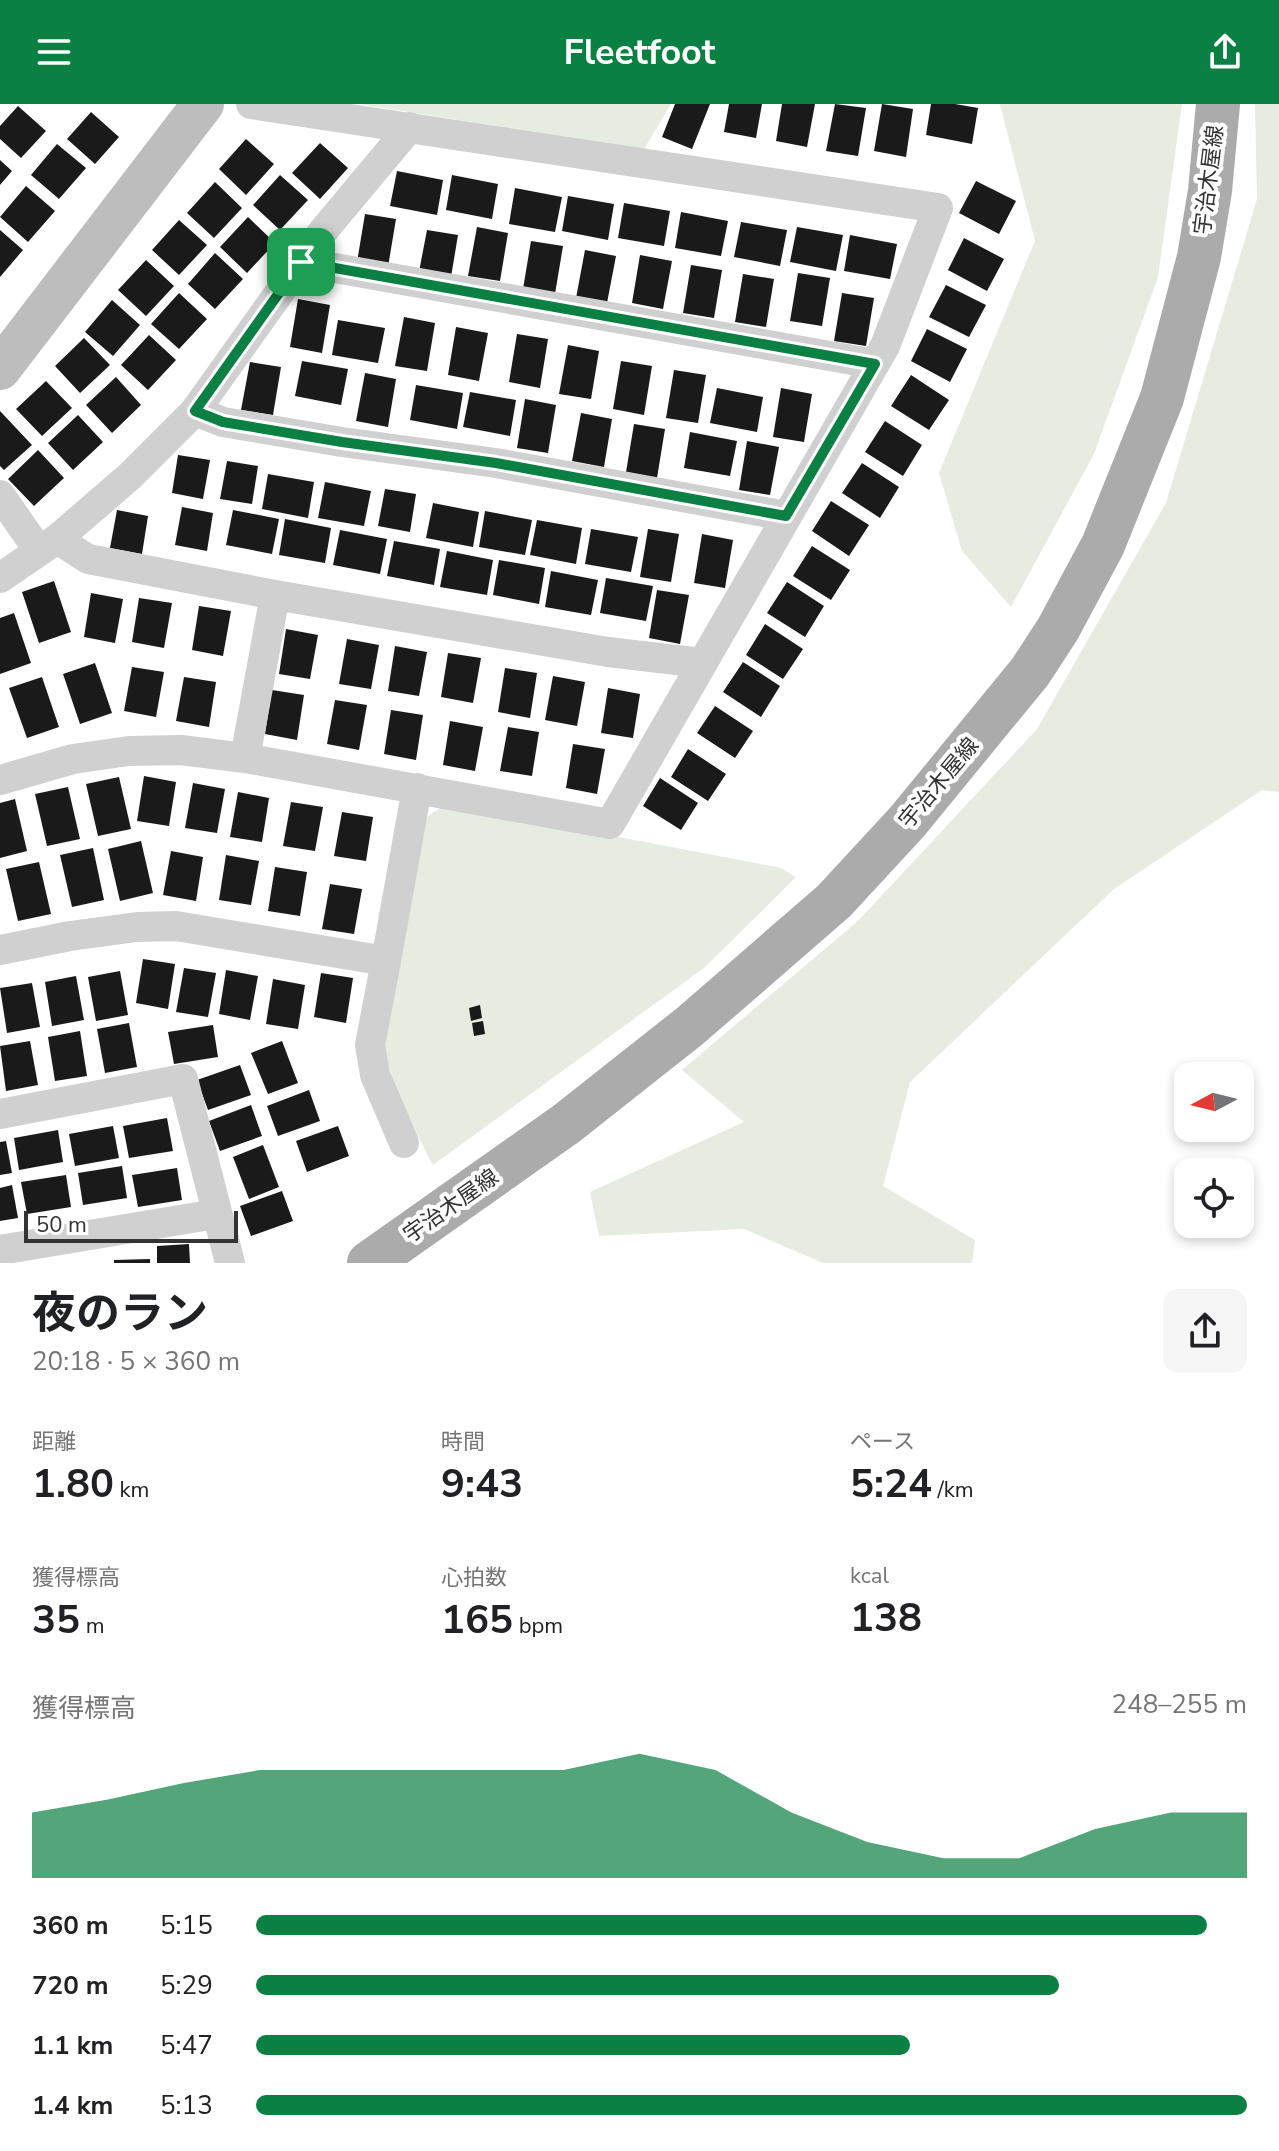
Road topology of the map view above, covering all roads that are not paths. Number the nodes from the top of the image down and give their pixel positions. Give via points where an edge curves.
1 (203, 104) edge
2 (251, 104) edge
3 (1218, 104) edge
4 (410, 127) junction
5 (301, 262) junction
6 (875, 364) junction
7 (0, 369) edge
8 (195, 411) junction
9 (0, 495) edge
10 (786, 516) junction
11 (48, 545) junction
12 (0, 578) edge
13 (275, 595) junction
14 (702, 663) junction
15 (245, 758) junction
16 (0, 780) edge
17 (417, 788) junction
18 (0, 950) edge
19 (386, 961) junction
20 (0, 1114) edge
21 (404, 1143) dead end
22 (216, 1214) junction
23 (0, 1250) edge
24 (230, 1263) edge
25 (369, 1263) edge

1 - 7 street
2 - 4 street
3 - 25 main road, 宇治木屋線 via 1199,257 1162,398 1103,545 1030,672 907,822 834,901 566,1124
4 - 5 street
4 - 6 street via 938,208
5 - 6 street
5 - 8 street
6 - 10 street
8 - 10 street via 223,422 496,463
8 - 11 street via 130,476
9 - 11 street
10 - 14 street
11 - 12 street
11 - 13 street via 88,559
13 - 14 street
13 - 15 street
14 - 17 street via 610,824
15 - 16 street via 181,750 129,751 73,759
15 - 17 street
17 - 19 street
18 - 19 street via 70,936 176,926
19 - 21 street via 370,1045 375,1075
20 - 22 street via 183,1079
22 - 23 street
22 - 24 street

